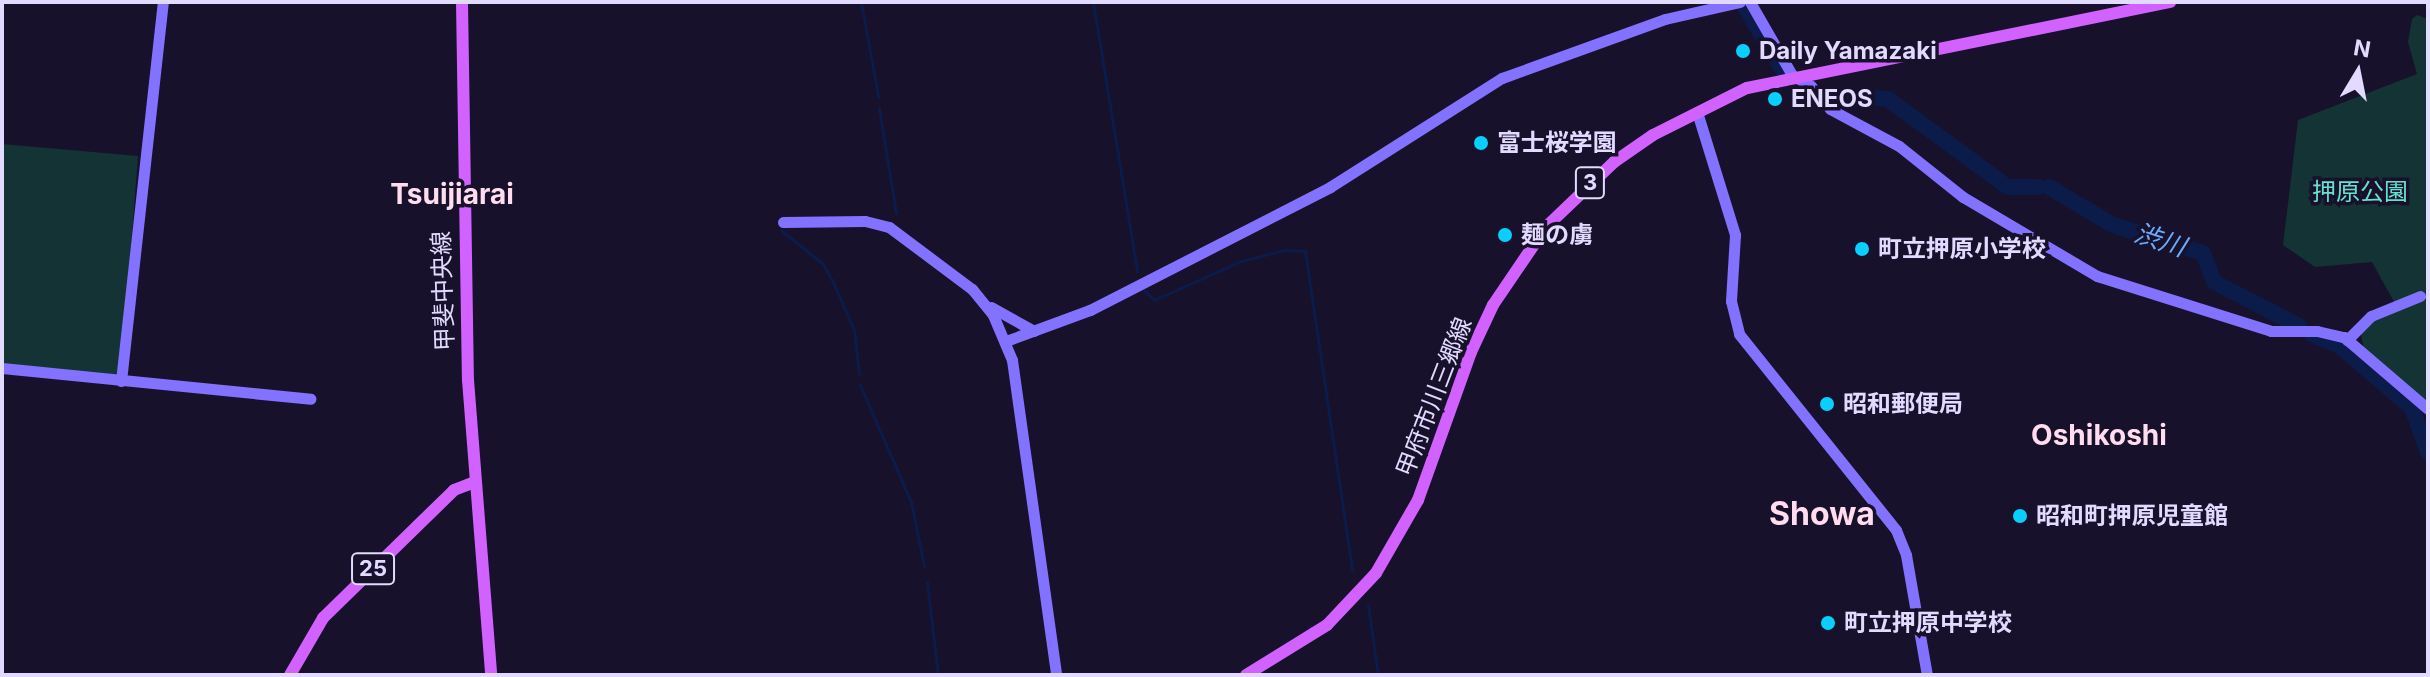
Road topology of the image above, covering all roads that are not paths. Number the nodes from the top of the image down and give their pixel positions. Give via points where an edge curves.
1 (163, 2) edge
2 (462, 2) edge
3 (1740, 2) edge
4 (1750, 2) edge
5 (2170, 2) edge
6 (2116, 5) edge
7 (1792, 75) junction
8 (1697, 112) junction
9 (783, 222) dead end
10 (2420, 296) dead end
11 (984, 302) junction
12 (1034, 331) junction
13 (2347, 340) junction
14 (1006, 341) junction
15 (2, 368) edge
16 (121, 381) junction
17 (310, 399) dead end
18 (2428, 409) edge
19 (475, 482) junction
20 (290, 675) edge
21 (491, 675) edge
22 (1056, 675) edge
23 (1246, 675) edge
24 (1927, 675) edge

1 - 16 street
2 - 19 main road, 甲斐中央線 via 463,240
3 - 12 street via 1665,19 1502,78 1330,187 1090,310
4 - 7 street
5 - 6 main road, 甲府市川三郷線 / 3
6 - 7 main road, 甲府市川三郷線 / 3
7 - 8 main road, 甲府市川三郷線 / 3 via 1747,88
7 - 13 street via 1811,86 1830,109 1899,146 1963,197 2097,276 2252,326 2333,333
8 - 23 main road, 甲府市川三郷線 / 3 via 1614,162 1546,227 1493,305 1420,497 1389,554 1327,625
8 - 24 street via 1735,235 1731,301 1739,334 1896,530 1906,555
9 - 11 street via 865,221 889,227
10 - 13 street via 2371,316
11 - 12 street
11 - 14 street
12 - 14 street
13 - 18 street
14 - 22 street
15 - 16 street
16 - 17 street
19 - 20 main road, 25 via 454,490 323,618
19 - 21 main road, 甲斐中央線

